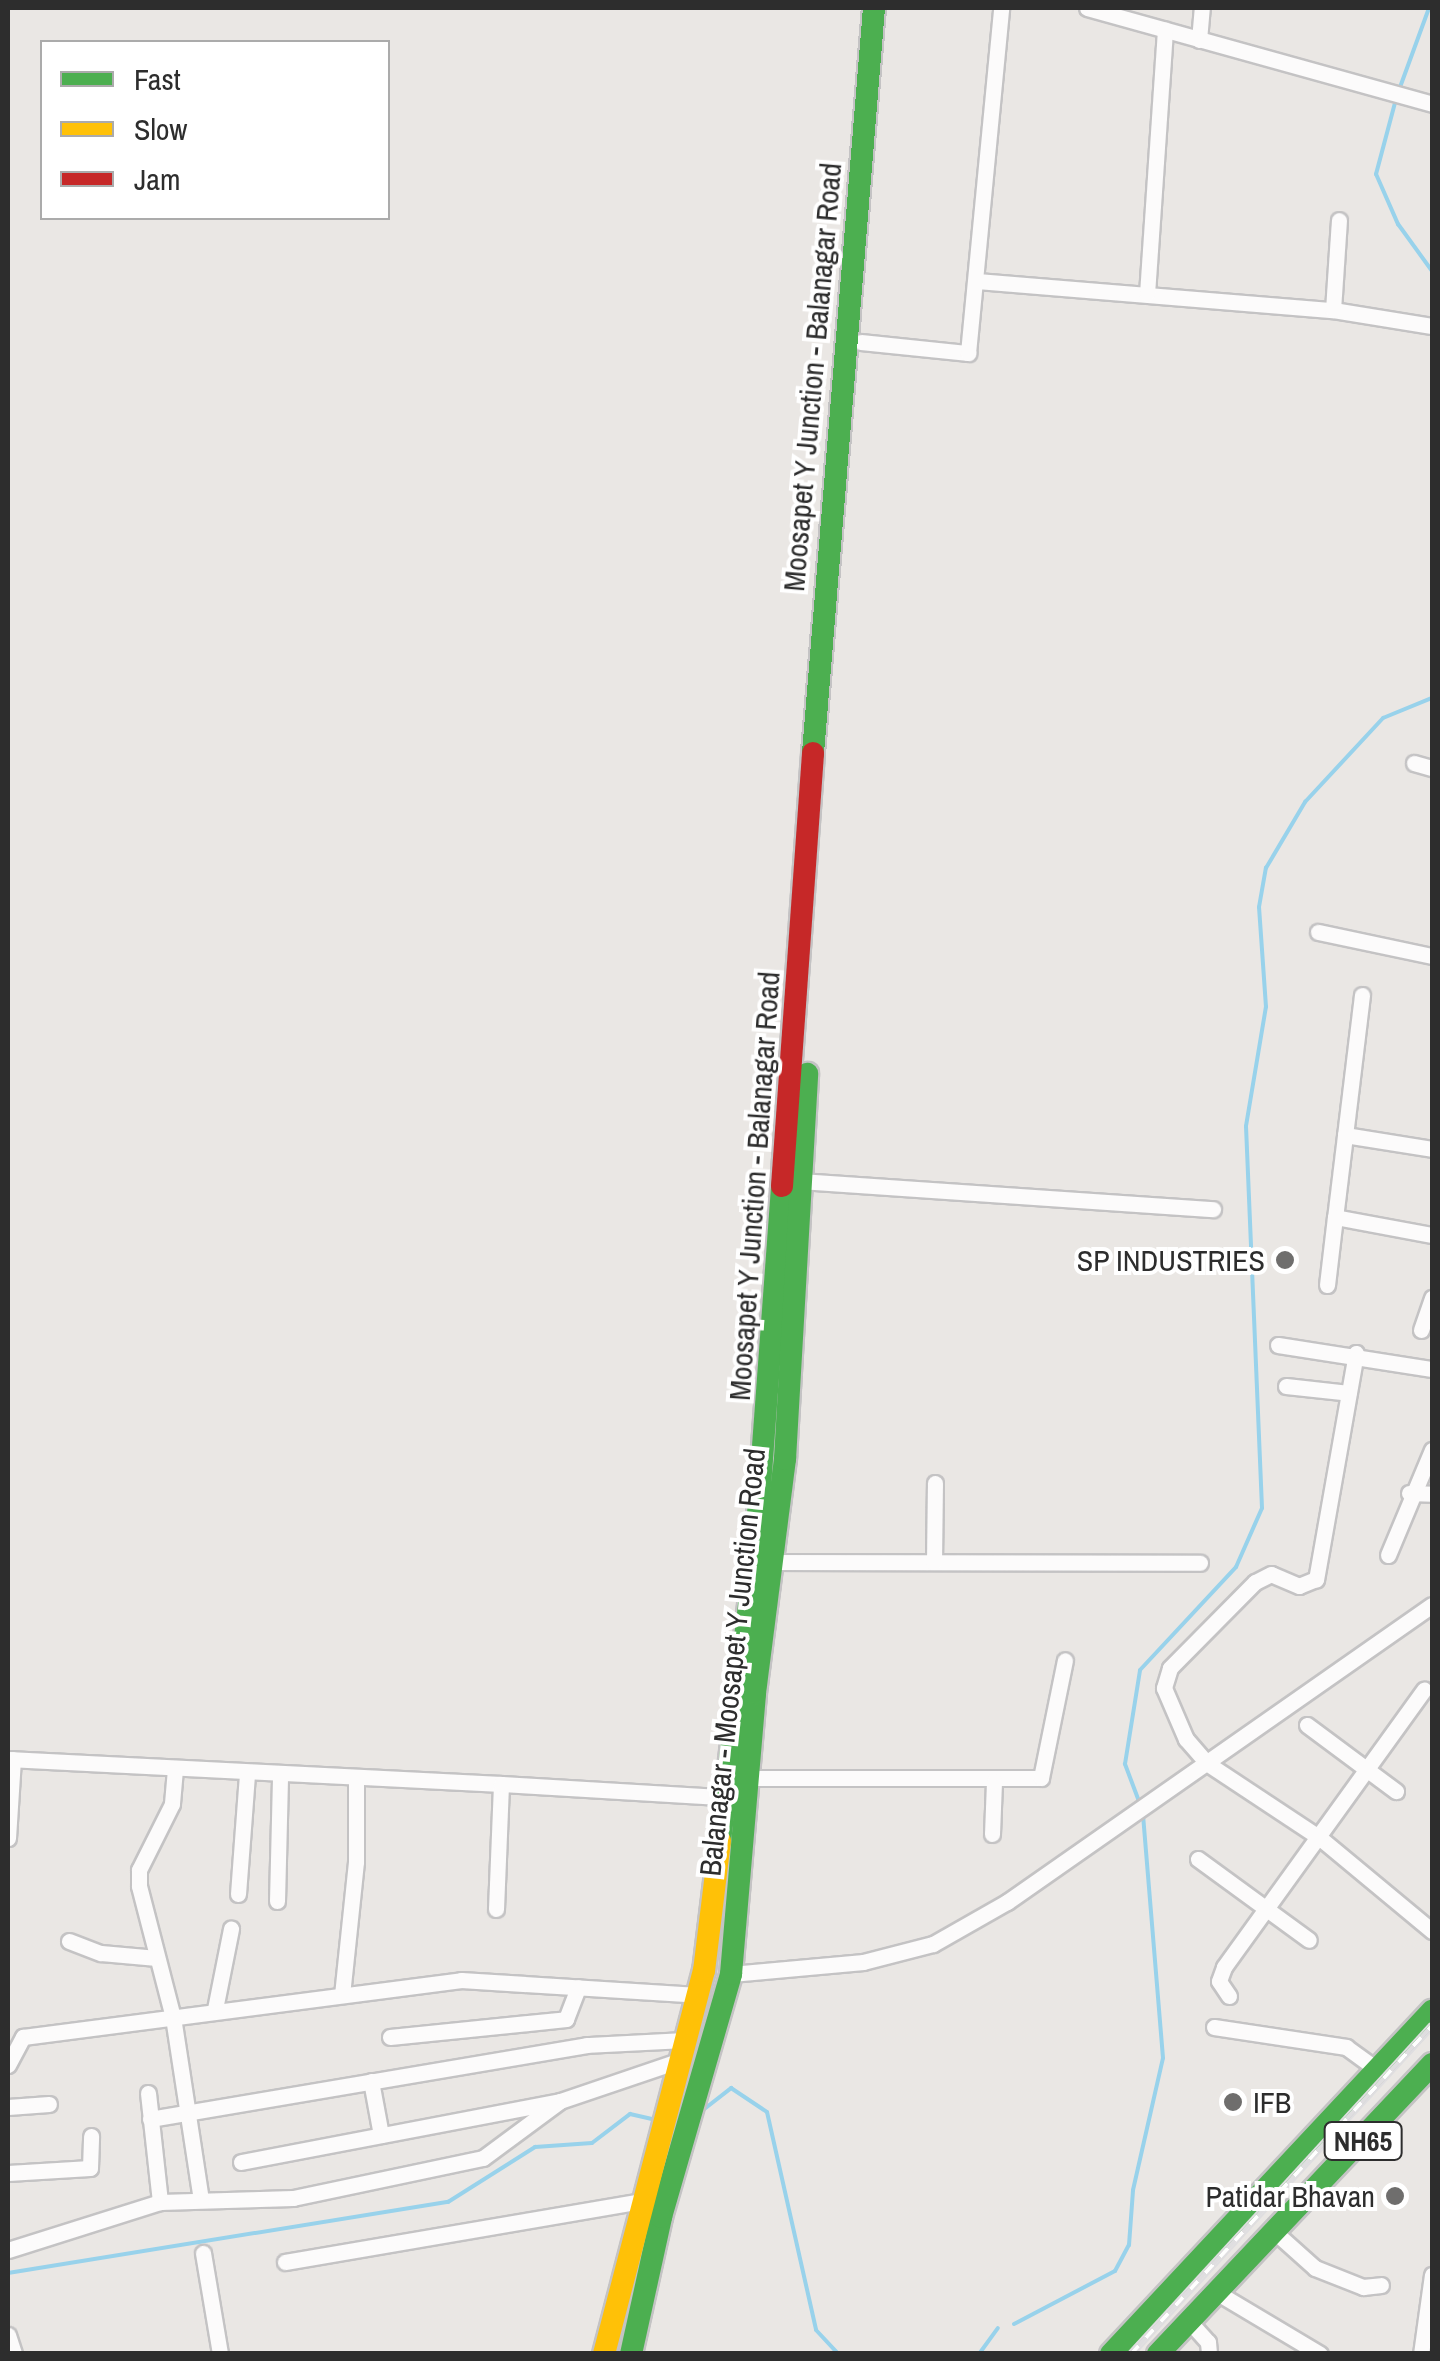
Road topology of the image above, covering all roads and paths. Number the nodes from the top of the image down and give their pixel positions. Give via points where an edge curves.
1 (874, 8) edge
2 (890, 8) edge
3 (1001, 8) edge
4 (1087, 8) edge
5 (1202, 8) edge
6 (1120, 12) edge
7 (1165, 30) junction
8 (1199, 40) junction
9 (1425, 102) edge
10 (1339, 220) dead end
11 (976, 281) junction
12 (1146, 294) junction
13 (1333, 310) junction
14 (1432, 326) edge
15 (861, 342) junction
16 (1414, 764) dead end
17 (1432, 768) edge
18 (1318, 932) dead end
19 (1432, 956) edge
20 (1362, 995) dead end
21 (1345, 1135) junction
22 (1432, 1149) edge
23 (800, 1181) junction
24 (1214, 1210) dead end
25 (1335, 1217) junction
26 (1432, 1234) edge
27 (1327, 1286) dead end
28 (1432, 1298) edge
29 (1421, 1330) dead end
30 (1278, 1345) dead end
31 (1356, 1354) junction
32 (1432, 1369) edge
33 (1286, 1386) dead end
34 (1350, 1392) junction
35 (1432, 1450) edge
36 (934, 1482) dead end
37 (1410, 1493) junction
38 (1432, 1494) edge
39 (1388, 1555) dead end
40 (771, 1562) junction
41 (934, 1562) junction
42 (1200, 1563) dead end
43 (1432, 1605) edge
44 (1064, 1660) dead end
45 (1424, 1690) dead end
46 (1308, 1726) dead end
47 (10, 1759) edge
48 (1208, 1764) junction
49 (175, 1768) junction
50 (1368, 1772) junction
51 (248, 1773) junction
52 (280, 1775) junction
53 (356, 1778) junction
54 (746, 1778) junction
55 (994, 1781) junction
56 (501, 1784) junction
57 (1396, 1791) dead end
58 (722, 1797) junction
59 (992, 1834) dead end
60 (8, 1838) edge
61 (1320, 1838) junction
62 (1198, 1859) dead end
63 (238, 1894) dead end
64 (725, 1894) junction
65 (277, 1900) dead end
66 (496, 1910) dead end
67 (1270, 1911) junction
68 (231, 1929) dead end
69 (1432, 1931) edge
70 (1309, 1940) dead end
71 (69, 1941) dead end
72 (157, 1958) junction
73 (732, 1974) junction
74 (578, 1987) junction
75 (698, 1995) junction
76 (342, 1996) junction
77 (1229, 1996) dead end
78 (214, 2009) junction
79 (1432, 2010) edge
80 (173, 2018) junction
81 (1214, 2026) dead end
82 (390, 2037) dead end
83 (682, 2058) junction
84 (1432, 2064) edge
85 (8, 2065) edge
86 (1381, 2067) junction
87 (370, 2082) junction
88 (1414, 2084) junction
89 (1360, 2087) junction
90 (148, 2093) dead end
91 (560, 2101) junction
92 (49, 2104) dead end
93 (8, 2107) edge
94 (1388, 2113) junction
95 (190, 2117) junction
96 (150, 2120) junction
97 (381, 2135) junction
98 (91, 2136) dead end
99 (668, 2146) junction
100 (242, 2162) dead end
101 (8, 2173) edge
102 (201, 2199) junction
103 (640, 2200) junction
104 (160, 2202) junction
105 (1277, 2234) junction
106 (8, 2250) edge
107 (203, 2253) dead end
108 (285, 2262) dead end
109 (1432, 2275) edge
110 (1381, 2285) dead end
111 (1216, 2292) junction
112 (1188, 2320) junction
113 (8, 2334) edge
114 (14, 2354) edge
115 (220, 2354) edge
116 (604, 2354) edge
117 (630, 2354) edge
118 (1111, 2354) edge
119 (1158, 2354) edge
120 (1209, 2354) edge
121 (1320, 2354) edge
122 (1420, 2354) edge

1 - 58 main road, Moosapet Y Junction - Balanagar Road via 835,446 768,1429
2 - 15 main road, Balanagar - Moosapet Y Junction Road
3 - 11 street
4 - 6 street
5 - 8 street
6 - 7 street
7 - 8 street
7 - 12 street
8 - 9 street
10 - 13 street
11 - 12 street
11 - 15 street via 968,353
12 - 13 street
13 - 14 street
15 - 23 main road, Balanagar - Moosapet Y Junction Road
16 - 17 street
18 - 19 street
20 - 21 street
21 - 22 street
21 - 25 street
23 - 24 street
23 - 40 main road, Balanagar - Moosapet Y Junction Road via 785,1459
25 - 26 street
25 - 27 street
28 - 29 street
30 - 31 street
31 - 32 street
31 - 34 street
33 - 34 street
34 - 48 street via 1316,1579 1299,1586 1264,1575 1170,1668 1164,1688 1169,1709
35 - 37 street
36 - 41 street
37 - 38 street
37 - 39 street
40 - 41 street
40 - 54 main road, Balanagar - Moosapet Y Junction Road
41 - 42 street
43 - 48 street
44 - 55 street via 1046,1770 1032,1782
45 - 50 street
46 - 50 street
47 - 49 street
47 - 60 street
48 - 61 street
48 - 73 street via 1007,1902 933,1944 862,1962
49 - 51 street
49 - 72 street via 172,1804 139,1870
50 - 57 street
50 - 61 street
51 - 52 street
51 - 63 street
52 - 53 street
52 - 65 street
53 - 56 street
53 - 76 street via 356,1862
54 - 55 street
54 - 64 main road, Balanagar - Moosapet Y Junction Road
55 - 59 street
56 - 58 street
56 - 66 street
58 - 64 main road, Moosapet Y Junction - Balanagar Road
61 - 67 street
61 - 69 street
62 - 67 street
64 - 73 main road, Balanagar - Moosapet Y Junction Road
64 - 75 main road, Moosapet Y Junction - Balanagar Road
67 - 70 street
67 - 77 street via 1224,1966 1218,1982
68 - 78 street
71 - 72 street via 101,1953
72 - 80 street
73 - 99 main road, Balanagar - Moosapet Y Junction Road via 704,2074
74 - 75 street
74 - 76 street via 461,1980
74 - 82 street via 566,2019
75 - 83 main road, Moosapet Y Junction - Balanagar Road
76 - 78 street
78 - 80 street
79 - 86 main road, NH65
80 - 85 street via 23,2037
80 - 95 street
81 - 86 street via 1346,2046
83 - 87 street via 586,2045
83 - 91 street
83 - 99 main road, Moosapet Y Junction - Balanagar Road
84 - 88 main road, NH65
86 - 88 main road via 1398,2085
86 - 89 main road, NH65
87 - 95 street
87 - 97 street
88 - 94 main road, NH65
89 - 94 main road via 1379,2093
89 - 118 main road, NH65
90 - 96 street
91 - 97 street
91 - 102 street via 483,2158 294,2198
92 - 93 street
94 - 105 main road, NH65
95 - 96 street
95 - 102 street
96 - 104 street
97 - 100 street
98 - 101 street via 90,2168
99 - 103 main road, Moosapet Y Junction - Balanagar Road
99 - 117 main road, Balanagar - Moosapet Y Junction Road
102 - 104 street
103 - 108 street
103 - 116 main road, Moosapet Y Junction - Balanagar Road
104 - 106 street
105 - 110 street via 1315,2268 1363,2287
105 - 111 main road, NH65
107 - 115 street
109 - 122 street
111 - 112 main road, NH65
111 - 121 street
112 - 119 main road, NH65
112 - 120 street via 1208,2342
113 - 114 street

